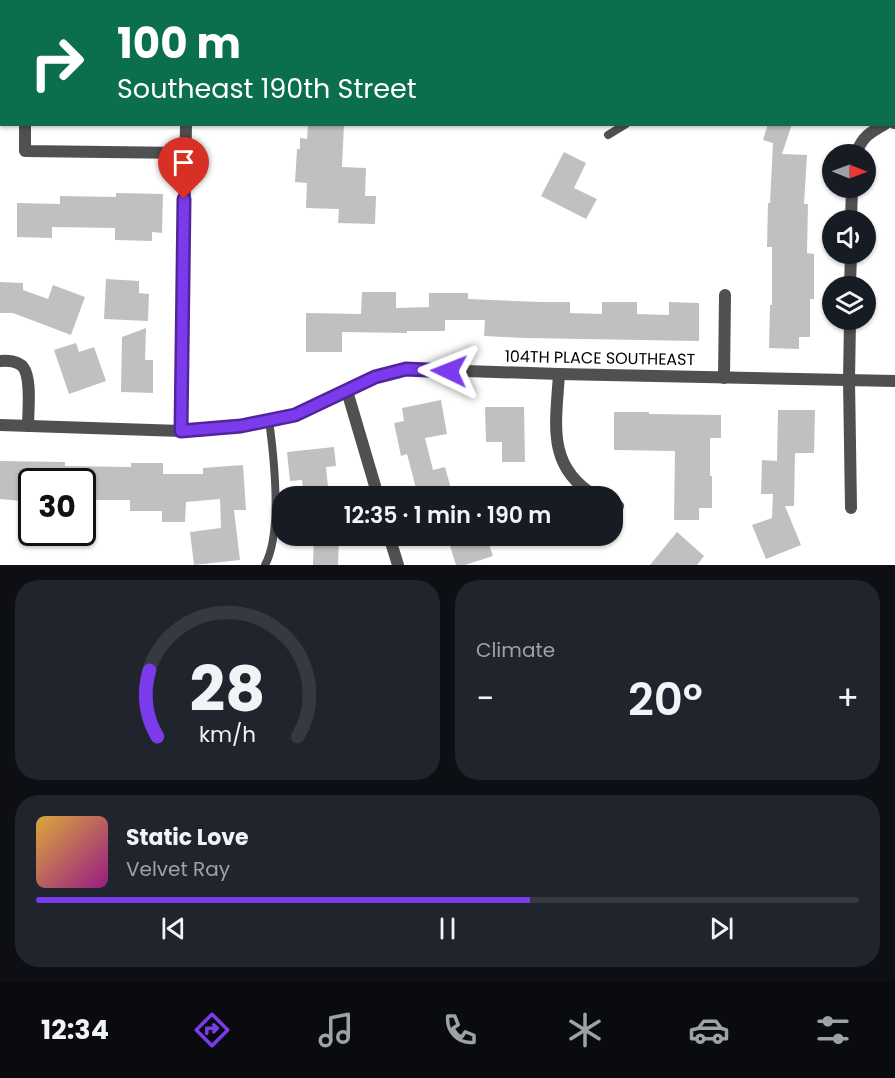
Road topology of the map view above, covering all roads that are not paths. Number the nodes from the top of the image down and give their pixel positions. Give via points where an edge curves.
1 (25, 126) edge
2 (186, 126) edge
3 (623, 126) edge
4 (882, 126) edge
5 (608, 135) dead end
6 (859, 144) edge
7 (185, 153) junction
8 (725, 295) dead end
9 (850, 330) edge
10 (0, 361) edge
11 (558, 374) junction
12 (724, 378) junction
13 (849, 380) junction
14 (895, 381) edge
15 (347, 391) junction
16 (269, 420) junction
17 (0, 425) edge
18 (28, 426) junction
19 (181, 431) junction
20 (375, 486) edge
21 (582, 486) edge
22 (851, 508) dead end
23 (392, 546) edge
24 (266, 565) edge
25 (398, 565) edge

1 - 7 street via 25,151
2 - 7 street
3 - 5 lane
4 - 6 street
7 - 19 street
8 - 12 street
9 - 13 street
10 - 18 street via 15,362 23,367 28,378
11 - 12 street, 104TH PLACE SOUTHEAST
11 - 15 street, 104TH PLACE SOUTHEAST via 406,369 375,377
11 - 21 street via 555,434 561,460
12 - 13 street, 104TH PLACE SOUTHEAST
13 - 14 street, 104TH PLACE SOUTHEAST
13 - 22 street
15 - 16 street, 104TH PLACE SOUTHEAST via 295,415
15 - 20 street
16 - 19 street, 104TH PLACE SOUTHEAST
16 - 24 lane via 276,517
17 - 18 street, 104TH PLACE SOUTHEAST
18 - 19 street, 104TH PLACE SOUTHEAST
23 - 25 street

